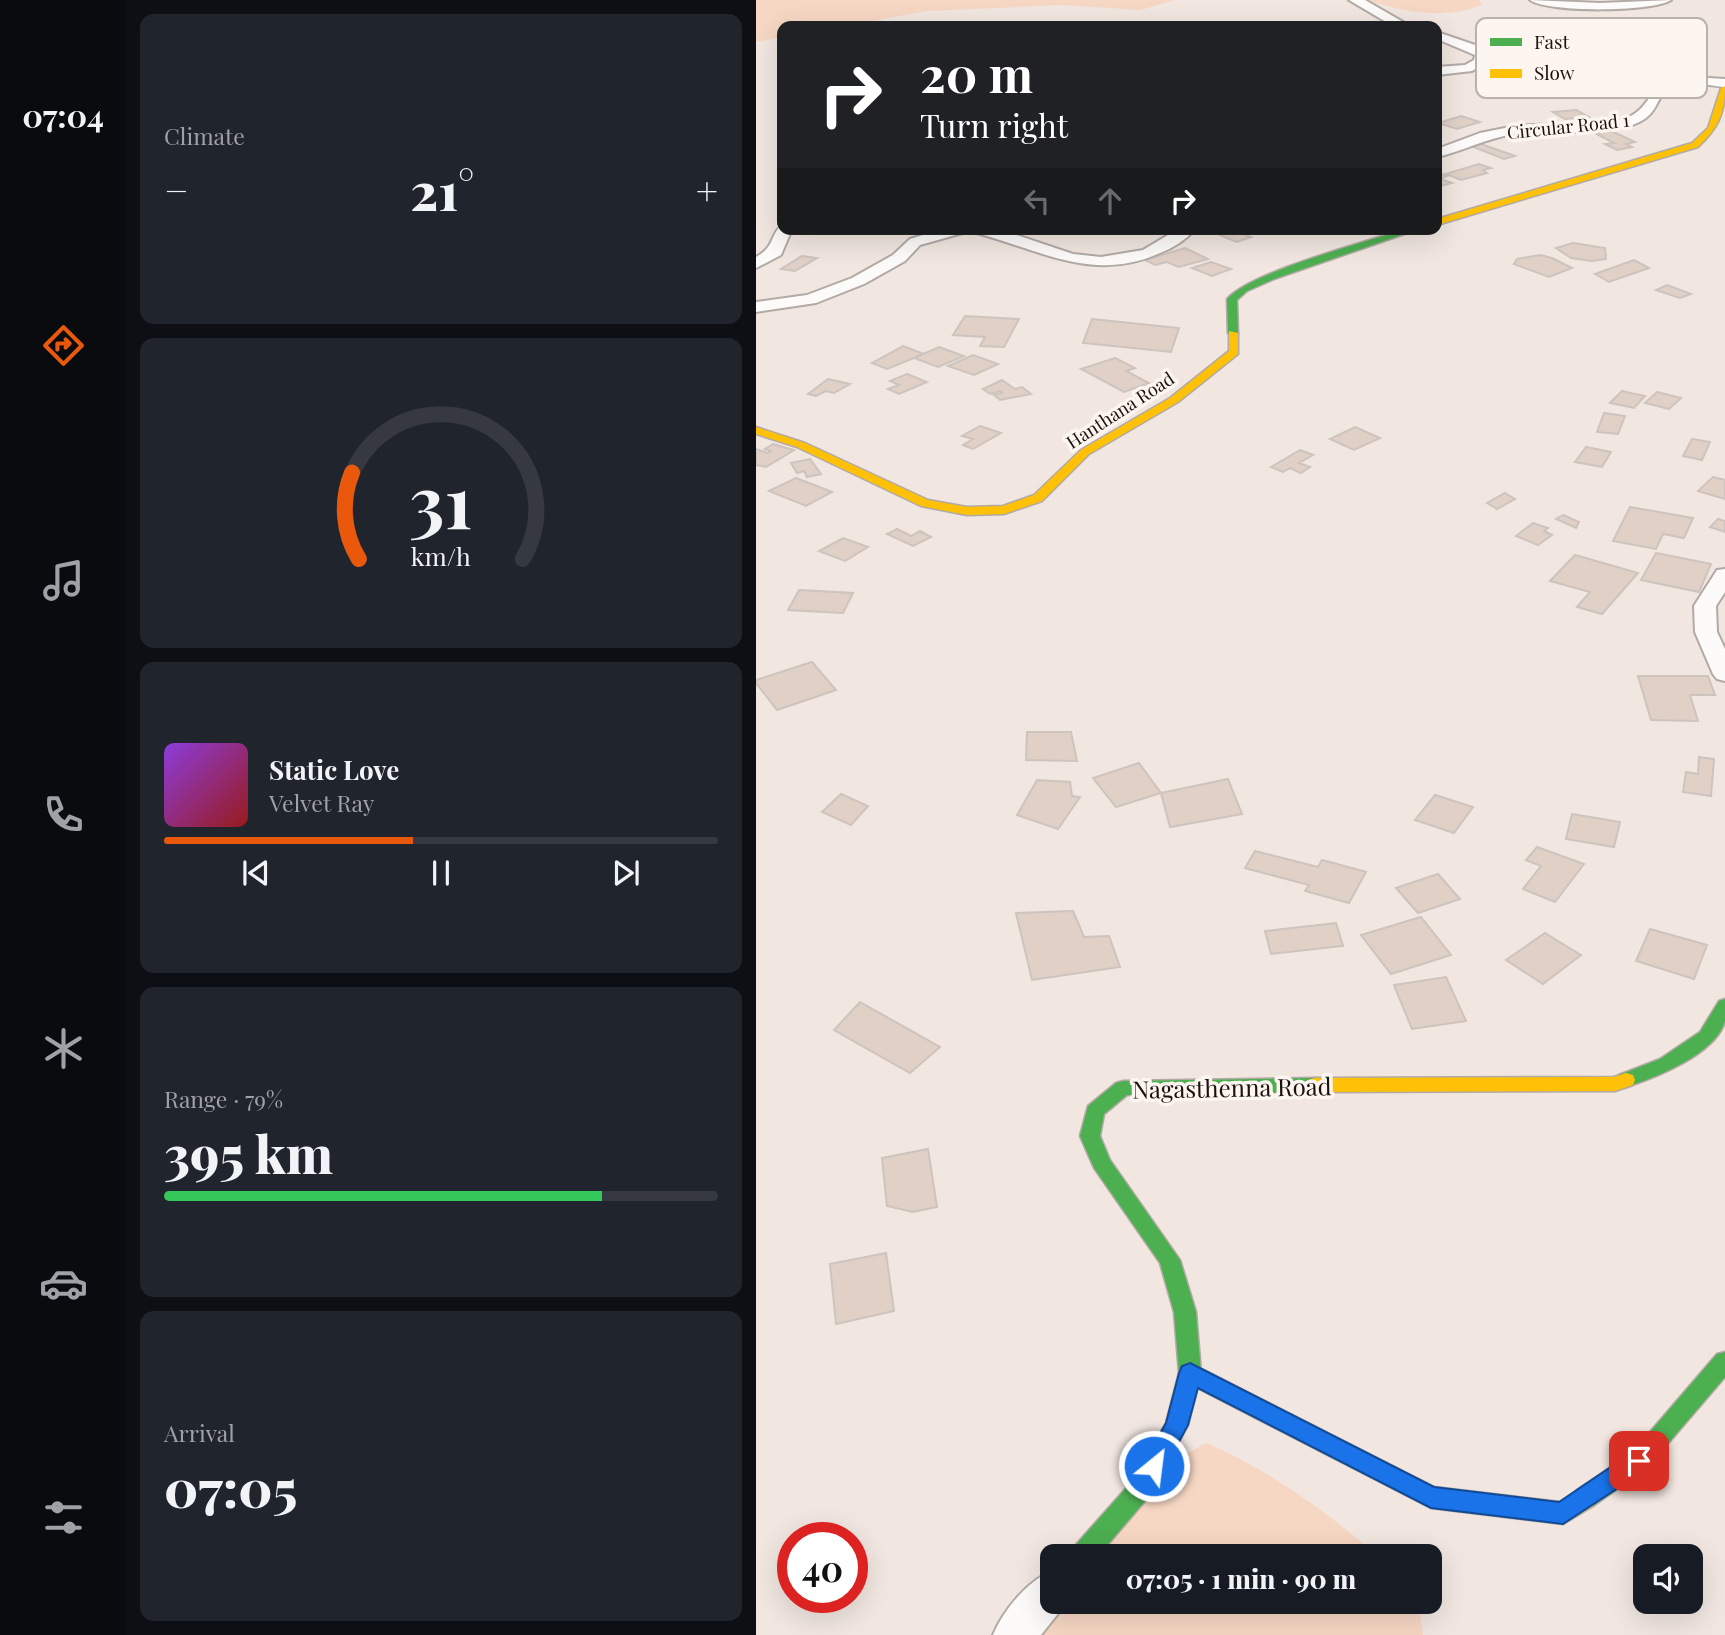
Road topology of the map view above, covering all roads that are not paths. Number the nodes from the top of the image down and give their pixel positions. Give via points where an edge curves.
1 (1354, 0) edge
2 (1535, 0) edge
3 (1666, 0) edge
4 (1390, 21) edge
5 (1442, 37) edge
6 (1476, 50) edge
7 (1476, 64) edge
8 (1442, 71) edge
9 (1707, 84) edge
10 (1725, 86) edge
11 (1656, 98) edge
12 (1442, 150) edge
13 (1442, 220) edge
14 (783, 235) edge
15 (940, 235) edge
16 (1004, 235) edge
17 (1181, 235) edge
18 (1397, 235) edge
19 (756, 263) edge
20 (756, 307) edge
21 (756, 430) edge
22 (1725, 575) edge
23 (1725, 674) edge
24 (1725, 1005) edge
25 (1725, 1361) edge
26 (1190, 1373) junction
27 (1092, 1544) edge
28 (1040, 1605) edge
29 (1014, 1635) edge

1 - 4 street
2 - 3 street via 1574,4
5 - 6 street
7 - 8 street
9 - 10 street, Circular Road 1
10 - 13 street via 1713,129 1695,145
11 - 12 street, Circular Road 1 via 1637,120 1618,125 1515,130
14 - 19 street via 776,252
15 - 20 street via 915,242 899,258 858,281 810,300
16 - 17 street via 1072,259 1098,262 1134,257 1170,244
18 - 21 street, Hanthana Road via 1244,289 1233,299 1234,352 1174,400 1085,452 1038,498 1004,510 967,511 925,503 801,445
22 - 23 street via 1705,606 1706,632
24 - 26 street, Nagasthenna Road via 1707,1037 1667,1065 1615,1084 1123,1088 1095,1111 1090,1136 1101,1163 1170,1261 1185,1312
25 - 26 street via 1639,1461 1563,1513 1431,1497
26 - 27 street, Nagasthenna Road via 1177,1425 1143,1486
28 - 29 street

